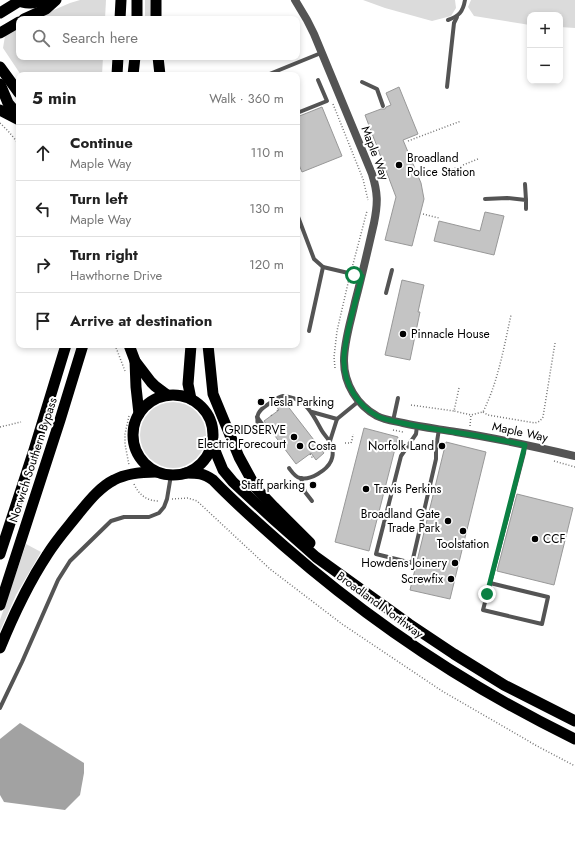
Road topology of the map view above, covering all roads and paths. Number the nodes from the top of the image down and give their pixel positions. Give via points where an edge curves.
1 (19, 0) edge
2 (44, 0) edge
3 (56, 0) edge
4 (121, 0) edge
5 (137, 0) edge
6 (156, 0) edge
7 (465, 0) edge
8 (297, 1) edge
9 (0, 13) edge
10 (31, 16) edge
11 (120, 16) edge
12 (137, 16) edge
13 (156, 16) edge
14 (457, 17) junction
15 (448, 20) dead end
16 (16, 24) edge
17 (0, 33) edge
18 (321, 53) junction
19 (118, 60) edge
20 (135, 60) edge
21 (158, 60) edge
22 (0, 67) edge
23 (117, 72) edge
24 (134, 72) edge
25 (160, 72) edge
26 (274, 72) edge
27 (318, 80) dead end
28 (362, 82) dead end
29 (0, 84) edge
30 (447, 87) dead end
31 (16, 89) edge
32 (0, 94) edge
33 (330, 98) dead end
34 (3, 104) edge
35 (383, 106) dead end
36 (300, 112) edge
37 (16, 114) edge
38 (16, 117) edge
39 (461, 121) dead end
40 (0, 123) edge
41 (16, 141) edge
42 (408, 141) dead end
43 (478, 159) dead end
44 (426, 175) dead end
45 (525, 184) dead end
46 (486, 199) dead end
47 (526, 200) junction
48 (526, 209) dead end
49 (423, 214) dead end
50 (439, 218) dead end
51 (300, 222) edge
52 (355, 257) dead end
53 (323, 267) junction
54 (392, 270) dead end
55 (362, 276) junction
56 (386, 293) dead end
57 (511, 315) dead end
58 (309, 332) dead end
59 (555, 343) dead end
60 (65, 348) edge
61 (82, 348) edge
62 (116, 348) edge
63 (130, 348) edge
64 (192, 348) edge
65 (208, 348) edge
66 (135, 361) junction
67 (126, 375) dead end
68 (459, 388) dead end
69 (167, 395) junction
70 (398, 398) dead end
71 (191, 399) junction
72 (359, 400) junction
73 (411, 405) dead end
74 (454, 411) junction
75 (312, 412) junction
76 (483, 412) junction
77 (134, 413) junction
78 (471, 415) junction
79 (257, 417) junction
80 (337, 419) junction
81 (392, 421) junction
82 (22, 422) dead end
83 (258, 425) dead end
84 (417, 426) junction
85 (0, 427) edge
86 (439, 429) junction
87 (262, 431) dead end
88 (353, 434) dead end
89 (468, 434) junction
90 (330, 441) junction
91 (212, 443) junction
92 (345, 443) dead end
93 (525, 445) junction
94 (310, 454) dead end
95 (314, 456) dead end
96 (575, 456) edge
97 (549, 459) dead end
98 (575, 467) edge
99 (289, 468) dead end
100 (156, 472) junction
101 (186, 473) junction
102 (131, 474) junction
103 (171, 475) junction
104 (301, 478) junction
105 (167, 499) junction
106 (312, 500) dead end
107 (0, 554) edge
108 (490, 583) junction
109 (362, 590) junction
110 (0, 605) edge
111 (0, 648) edge
112 (0, 708) edge
113 (575, 721) edge
114 (575, 739) edge
115 (575, 766) edge

1 - 2 highway via 30,4
1 - 9 highway
3 - 10 highway via 46,9
4 - 11 highway
5 - 12 highway
6 - 13 highway
7 - 14 lane
8 - 18 street, Maple Way
14 - 15 lane
14 - 30 lane
16 - 17 highway
18 - 26 lane
18 - 55 street, Maple Way via 376,188 377,209
19 - 23 highway
20 - 24 highway
21 - 25 highway
22 - 31 highway
27 - 36 lane via 328,101
28 - 35 lane via 377,89
29 - 34 highway
32 - 34 highway
33 - 52 path via 367,193 368,206
34 - 37 highway
34 - 38 highway
39 - 42 path
40 - 41 path
43 - 44 path via 438,175
45 - 47 lane
46 - 47 lane
47 - 48 lane
49 - 50 path
51 - 53 lane via 314,259
53 - 55 lane
53 - 58 lane
54 - 56 lane
55 - 72 street, Maple Way via 349,327 344,362 350,387
57 - 76 path via 499,366
59 - 76 path via 543,417 540,421 535,423
60 - 107 highway, Norwich Southern Bypass
61 - 110 highway, Norwich Southern Bypass
62 - 67 path
63 - 66 highway
64 - 71 highway via 188,384
65 - 109 highway via 212,394 239,457 256,488
66 - 69 highway via 151,382
66 - 77 highway
68 - 74 path
69 - 71 highway via 176,394
69 - 77 highway via 151,401
70 - 81 lane
71 - 91 highway via 199,403 209,417 212,425
72 - 80 lane
72 - 81 street, Maple Way via 377,416
73 - 74 path
74 - 78 path
75 - 79 lane via 294,398 283,396 263,408
75 - 80 lane
75 - 90 lane
76 - 78 path
77 - 100 highway via 134,445 138,455
77 - 102 path via 125,434
78 - 89 path
79 - 83 lane
79 - 87 lane via 262,424
80 - 90 lane
81 - 84 street, Maple Way
82 - 85 path
84 - 86 street, Maple Way
84 - 86 lane via 416,434 401,456 376,554 412,563 436,459
86 - 89 street, Maple Way
88 - 92 path via 351,443
89 - 93 street, Maple Way
90 - 104 lane via 333,455 331,462 317,475
91 - 101 highway via 207,456 198,466
91 - 109 highway, Broadland Northway via 223,470 234,482 316,557
93 - 96 street, Maple Way
93 - 108 lane
94 - 95 path
97 - 98 path
99 - 104 lane
100 - 102 highway
100 - 103 highway
101 - 103 highway
101 - 114 highway, Broadland Northway via 199,473 214,480 259,524 331,586 432,659 525,714
102 - 105 path via 133,483 142,496 157,501
102 - 111 highway via 107,484 68,526 30,584
103 - 105 lane
104 - 106 lane via 305,492
105 - 112 lane via 159,513 149,517 124,517 111,522 70,561 58,580
105 - 115 path via 188,498 197,501 270,569 342,624 442,691
108 - 108 lane via 483,610 542,624 548,597
109 - 113 highway, Broadland Northway via 408,624 504,685

